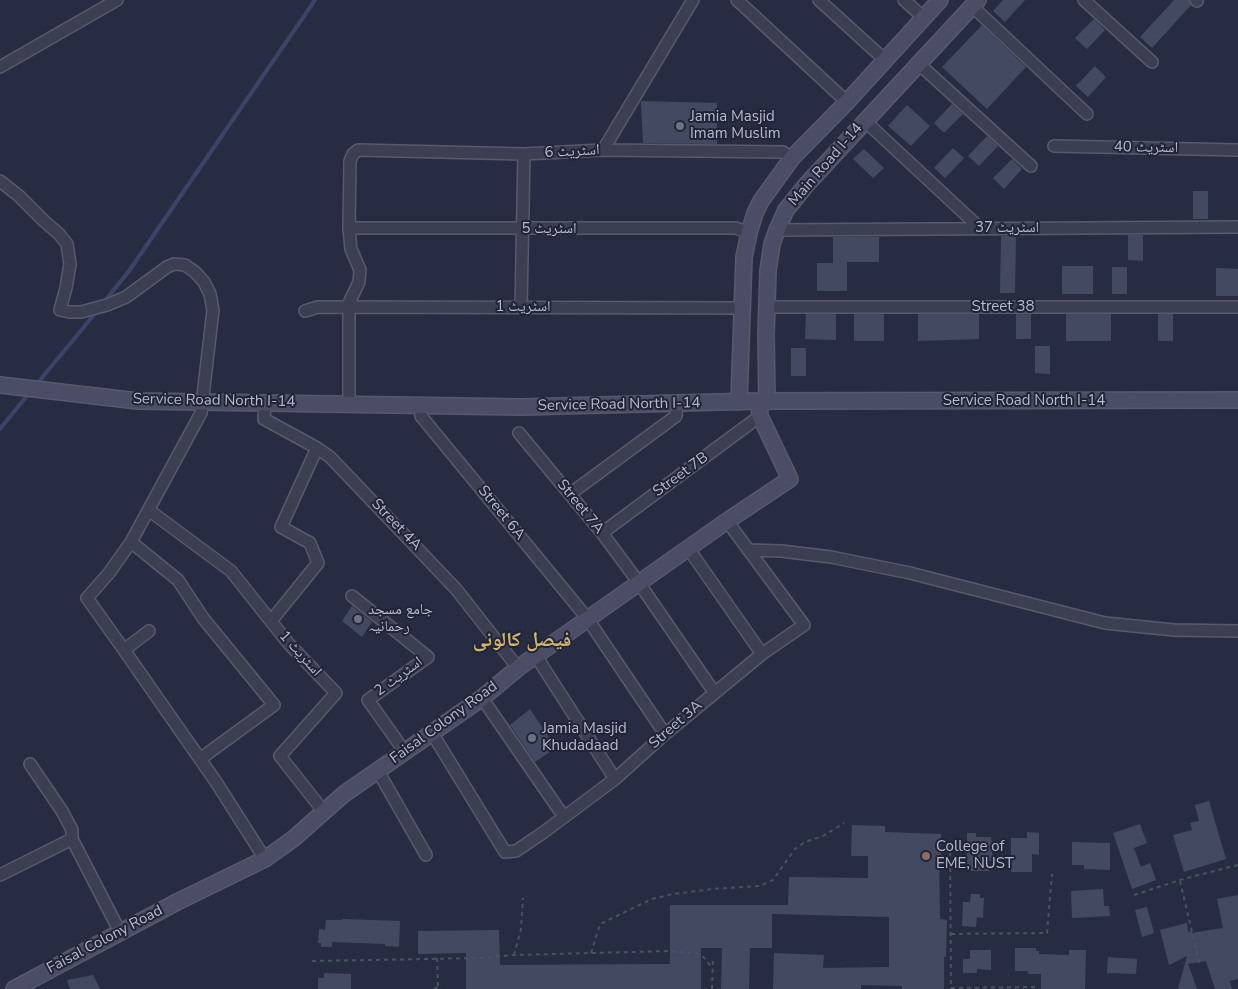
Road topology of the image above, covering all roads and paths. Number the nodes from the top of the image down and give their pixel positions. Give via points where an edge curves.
1 (117, 0) edge
2 (693, 0) edge
3 (736, 0) edge
4 (819, 0) edge
5 (904, 0) edge
6 (940, 0) edge
7 (1084, 0) edge
8 (975, 3) edge
9 (924, 18) junction
10 (884, 60) junction
11 (1152, 62) dead end
12 (919, 64) junction
13 (0, 67) edge
14 (847, 102) junction
15 (1087, 114) dead end
16 (865, 121) junction
17 (1054, 146) dead end
18 (603, 150) junction
19 (1238, 150) edge
20 (524, 154) junction
21 (792, 158) junction
22 (1031, 166) dead end
23 (0, 181) edge
24 (1238, 227) edge
25 (349, 228) junction
26 (980, 228) junction
27 (524, 229) junction
28 (776, 230) junction
29 (749, 232) junction
30 (1238, 306) edge
31 (522, 307) junction
32 (767, 307) junction
33 (350, 308) junction
34 (742, 308) junction
35 (305, 311) dead end
36 (741, 334) junction
37 (766, 335) junction
38 (0, 385) edge
39 (1238, 400) edge
40 (204, 402) junction
41 (739, 402) junction
42 (264, 403) junction
43 (348, 404) junction
44 (677, 404) junction
45 (420, 405) junction
46 (762, 406) junction
47 (519, 433) dead end
48 (317, 448) junction
49 (570, 494) junction
50 (150, 510) junction
51 (727, 521) junction
52 (602, 533) junction
53 (131, 542) junction
54 (688, 548) junction
55 (748, 550) junction
56 (639, 583) junction
57 (352, 596) dead end
58 (587, 618) junction
59 (271, 621) junction
60 (149, 631) dead end
61 (1238, 631) edge
62 (124, 650) junction
63 (762, 654) junction
64 (536, 656) junction
65 (518, 668) junction
66 (714, 692) junction
67 (482, 698) junction
68 (432, 733) junction
69 (665, 734) junction
70 (405, 752) junction
71 (200, 759) junction
72 (30, 764) dead end
73 (378, 770) junction
74 (614, 779) junction
75 (324, 812) junction
76 (564, 817) junction
77 (844, 823) dead end
78 (72, 839) junction
79 (950, 844) dead end
80 (426, 855) dead end
81 (265, 859) junction
82 (1238, 865) edge
83 (1052, 874) dead end
84 (0, 875) edge
85 (1180, 880) junction
86 (1134, 895) dead end
87 (523, 898) dead end
88 (120, 932) junction
89 (951, 934) junction
90 (591, 953) junction
91 (514, 955) junction
92 (713, 957) dead end
93 (437, 958) junction
94 (312, 961) dead end
95 (1200, 966) dead end
96 (713, 969) junction
97 (438, 987) junction
98 (1035, 987) dead end
99 (951, 988) edge
100 (14, 989) edge
101 (434, 989) edge
102 (441, 989) edge
103 (712, 989) edge

1 - 13 street
2 - 18 street
3 - 14 street
4 - 10 street
5 - 9 street
6 - 9 main road, Main Road I-14
7 - 11 street
8 - 12 main road, Main Road I-14
8 - 15 street
9 - 10 main road, Main Road I-14
10 - 14 main road, Main Road I-14
12 - 16 main road, Main Road I-14
12 - 22 street
14 - 21 main road, Main Road I-14
16 - 26 street
16 - 28 main road, Main Road I-14 via 786,210
17 - 19 street, اسٹریٹ 40
18 - 20 street, اسٹریٹ 6
18 - 21 street, اسٹریٹ 6 via 783,152
20 - 25 street, اسٹریٹ 6 via 358,150 350,161
20 - 27 street
21 - 29 main road, Main Road I-14 via 761,201
23 - 40 street via 67,244 70,264 60,310 81,312 107,305 126,297 174,264 185,265 196,272 210,294 213,310
24 - 26 street, اسٹریٹ 37
25 - 27 street, اسٹریٹ 5
25 - 33 street via 351,249 360,270
26 - 28 street, اسٹریٹ 37
27 - 29 street, اسٹریٹ 5 via 736,228
27 - 31 street
28 - 32 main road, Main Road I-14 via 768,271
29 - 34 main road, Main Road I-14 via 744,257
30 - 32 street, Street 38
31 - 33 street, اسٹریٹ 1
31 - 34 street, اسٹریٹ 1
32 - 37 main road, Main Road I-14
33 - 35 street, اسٹریٹ 1 via 318,307
33 - 43 street
34 - 36 main road, Main Road I-14
36 - 37 main road
36 - 41 main road, Main Road I-14
37 - 46 main road, Main Road I-14
38 - 40 main road, Service Road North I-14 via 138,401
39 - 46 main road, Service Road North I-14
40 - 42 main road, Service Road North I-14
40 - 50 street
41 - 44 main road, Service Road North I-14
41 - 46 main road, Service Road North I-14
42 - 43 main road, Service Road North I-14
42 - 48 street, Street 4A via 264,419
43 - 45 main road, Service Road North I-14
44 - 45 main road, Service Road North I-14
44 - 49 street via 676,416
45 - 58 street, Street 6A via 421,416
46 - 51 main road, Faisal Colony Road via 790,479
46 - 52 street, Street 7B
47 - 49 street, Street 7A
48 - 59 street via 282,527 310,543 318,563
48 - 65 street, Street 4A via 342,469 450,583
49 - 52 street, Street 7A
50 - 53 street
50 - 59 street, اسٹریٹ 1 via 231,571
51 - 54 main road, Faisal Colony Road
51 - 55 street
52 - 56 street, Street 7A
53 - 62 street via 87,598
53 - 71 street via 178,580 203,618 274,705
54 - 56 main road, Faisal Colony Road
54 - 63 street
55 - 61 street via 831,557 892,569 1105,623 1174,630
55 - 63 street, Street 3A via 804,625
56 - 58 main road, Faisal Colony Road
56 - 66 street, Street 7A
57 - 70 street, اسٹریٹ 2 via 428,657 368,700
58 - 64 main road, Faisal Colony Road
58 - 69 street
59 - 75 street, اسٹریٹ 1 via 336,693 280,756
60 - 62 street
62 - 71 street
63 - 66 street, Street 3A
64 - 65 main road, Faisal Colony Road
64 - 74 street
65 - 67 main road, Faisal Colony Road
66 - 69 street, Street 3A
67 - 68 main road, Faisal Colony Road
67 - 76 street
68 - 70 main road, Faisal Colony Road
68 - 76 street, Street 3A via 505,852 516,851
69 - 74 street, Street 3A
70 - 73 main road, Faisal Colony Road
71 - 81 street
72 - 78 street via 62,811 72,830
73 - 75 main road, Faisal Colony Road
73 - 80 street
74 - 76 street, Street 3A
75 - 81 main road, Faisal Colony Road
77 - 90 path via 795,849 773,880 760,886 673,894 652,899 600,924
78 - 84 street
78 - 88 street
79 - 89 path
81 - 88 main road, Faisal Colony Road
82 - 85 path
83 - 89 path via 1047,934
85 - 86 path
85 - 95 path
87 - 91 path via 521,929
88 - 100 main road, Faisal Colony Road
89 - 99 path
90 - 91 path
90 - 96 path via 670,951 701,954
91 - 93 path
92 - 96 path
93 - 94 path
93 - 97 path
96 - 103 path
97 - 101 path
97 - 102 path
98 - 99 path

